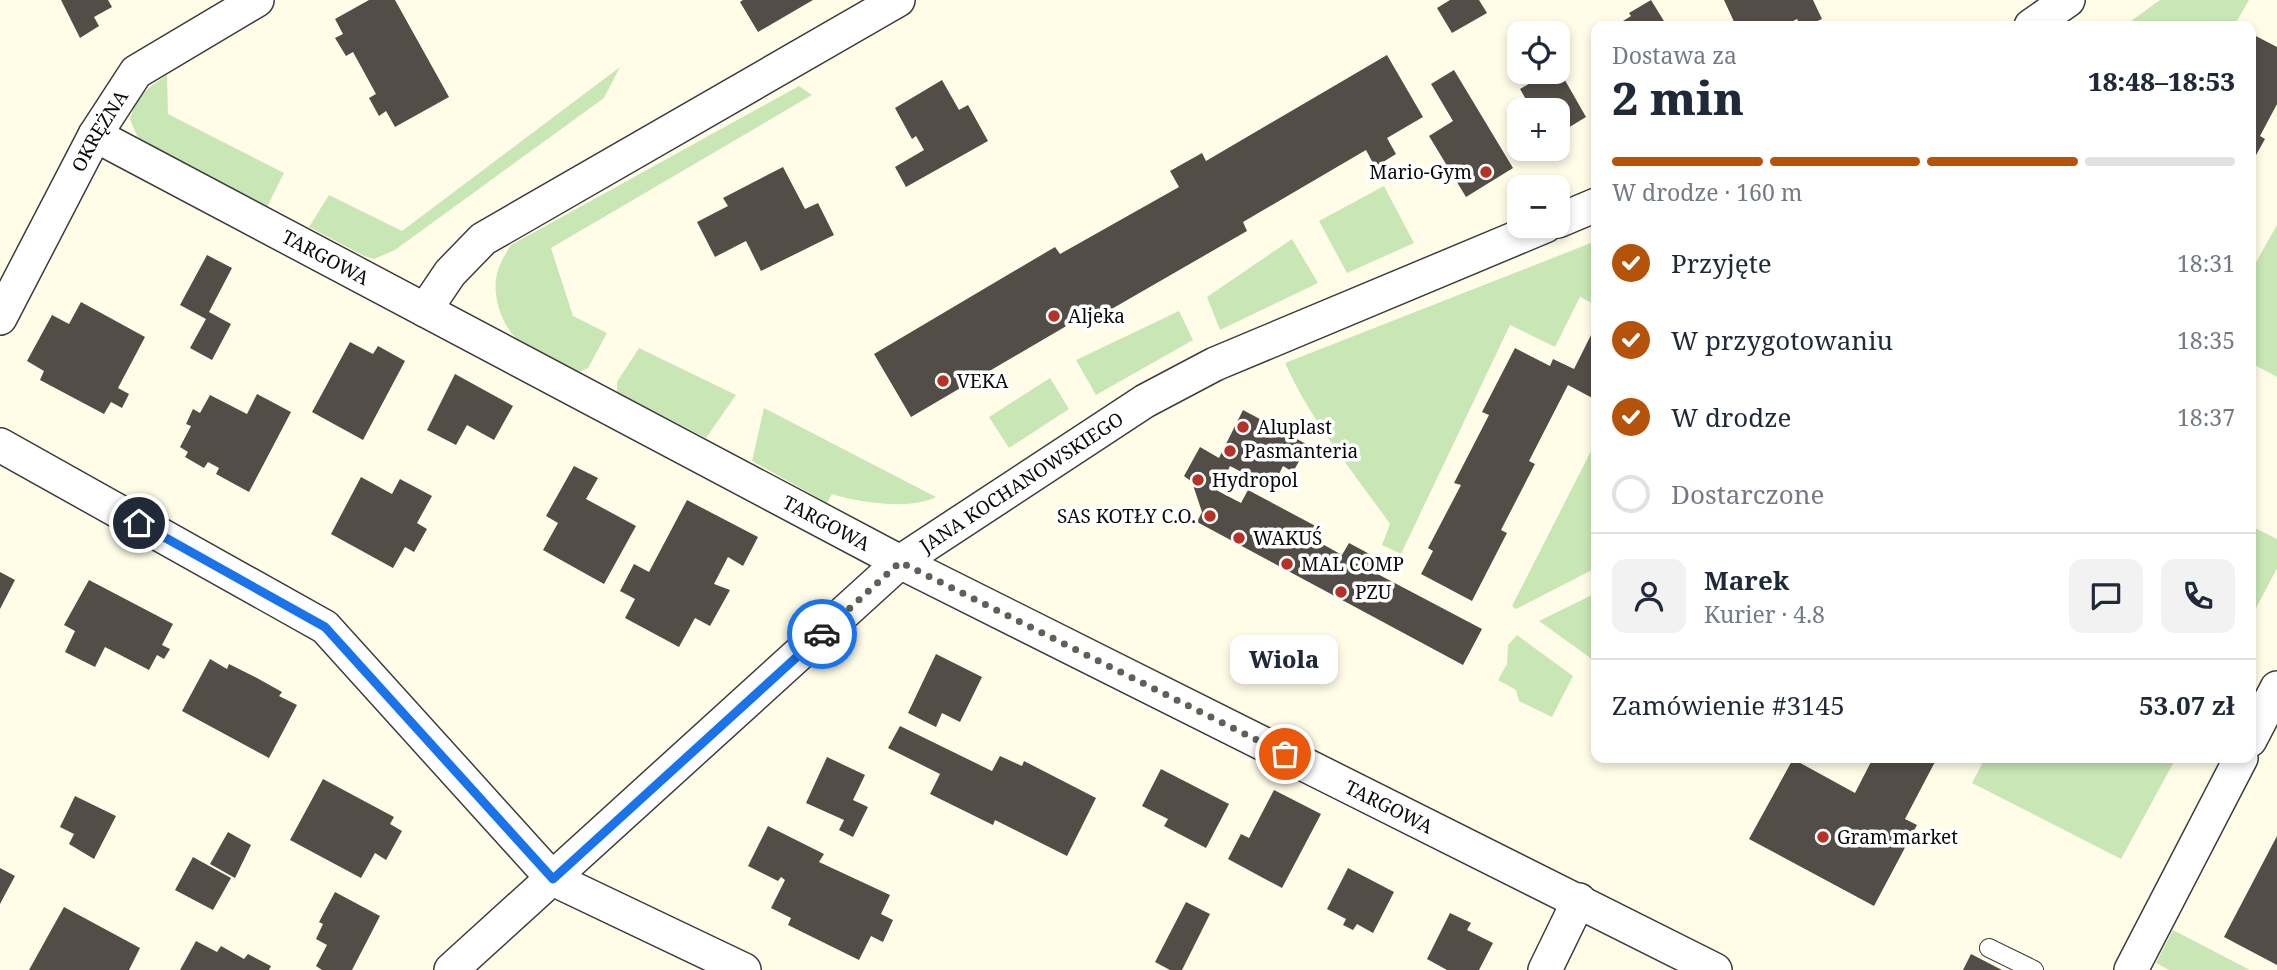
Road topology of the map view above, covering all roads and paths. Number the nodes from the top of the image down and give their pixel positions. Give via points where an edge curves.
1 (257, 0) edge
2 (898, 0) edge
3 (2068, 0) edge
4 (2038, 21) edge
5 (95, 135) junction
6 (1591, 207) edge
7 (1570, 216) edge
8 (1516, 238) edge
9 (425, 310) junction
10 (0, 318) edge
11 (0, 445) edge
12 (900, 562) junction
13 (2277, 688) edge
14 (2256, 728) edge
15 (2238, 763) edge
16 (553, 879) junction
17 (1579, 900) junction
18 (1989, 948) dead end
19 (451, 970) edge
20 (744, 970) edge
21 (1545, 970) edge
22 (1715, 970) edge
23 (2034, 970) edge
24 (2131, 970) edge

1 - 5 street, OKRĘŻNA via 135,72
2 - 9 street via 483,239 450,273
3 - 4 street
5 - 9 street, TARGOWA
5 - 10 street, OKRĘŻNA
6 - 7 street
8 - 12 street, JANA KOCHANOWSKIEGO via 1215,364 1145,401
9 - 12 street, TARGOWA
11 - 16 street via 325,627
12 - 16 street, JANA KOCHANOWSKIEGO
12 - 17 street, TARGOWA
13 - 14 street
15 - 24 street
16 - 19 street, JANA KOCHANOWSKIEGO
16 - 20 street
17 - 21 street
17 - 22 street, TARGOWA
18 - 23 lane

